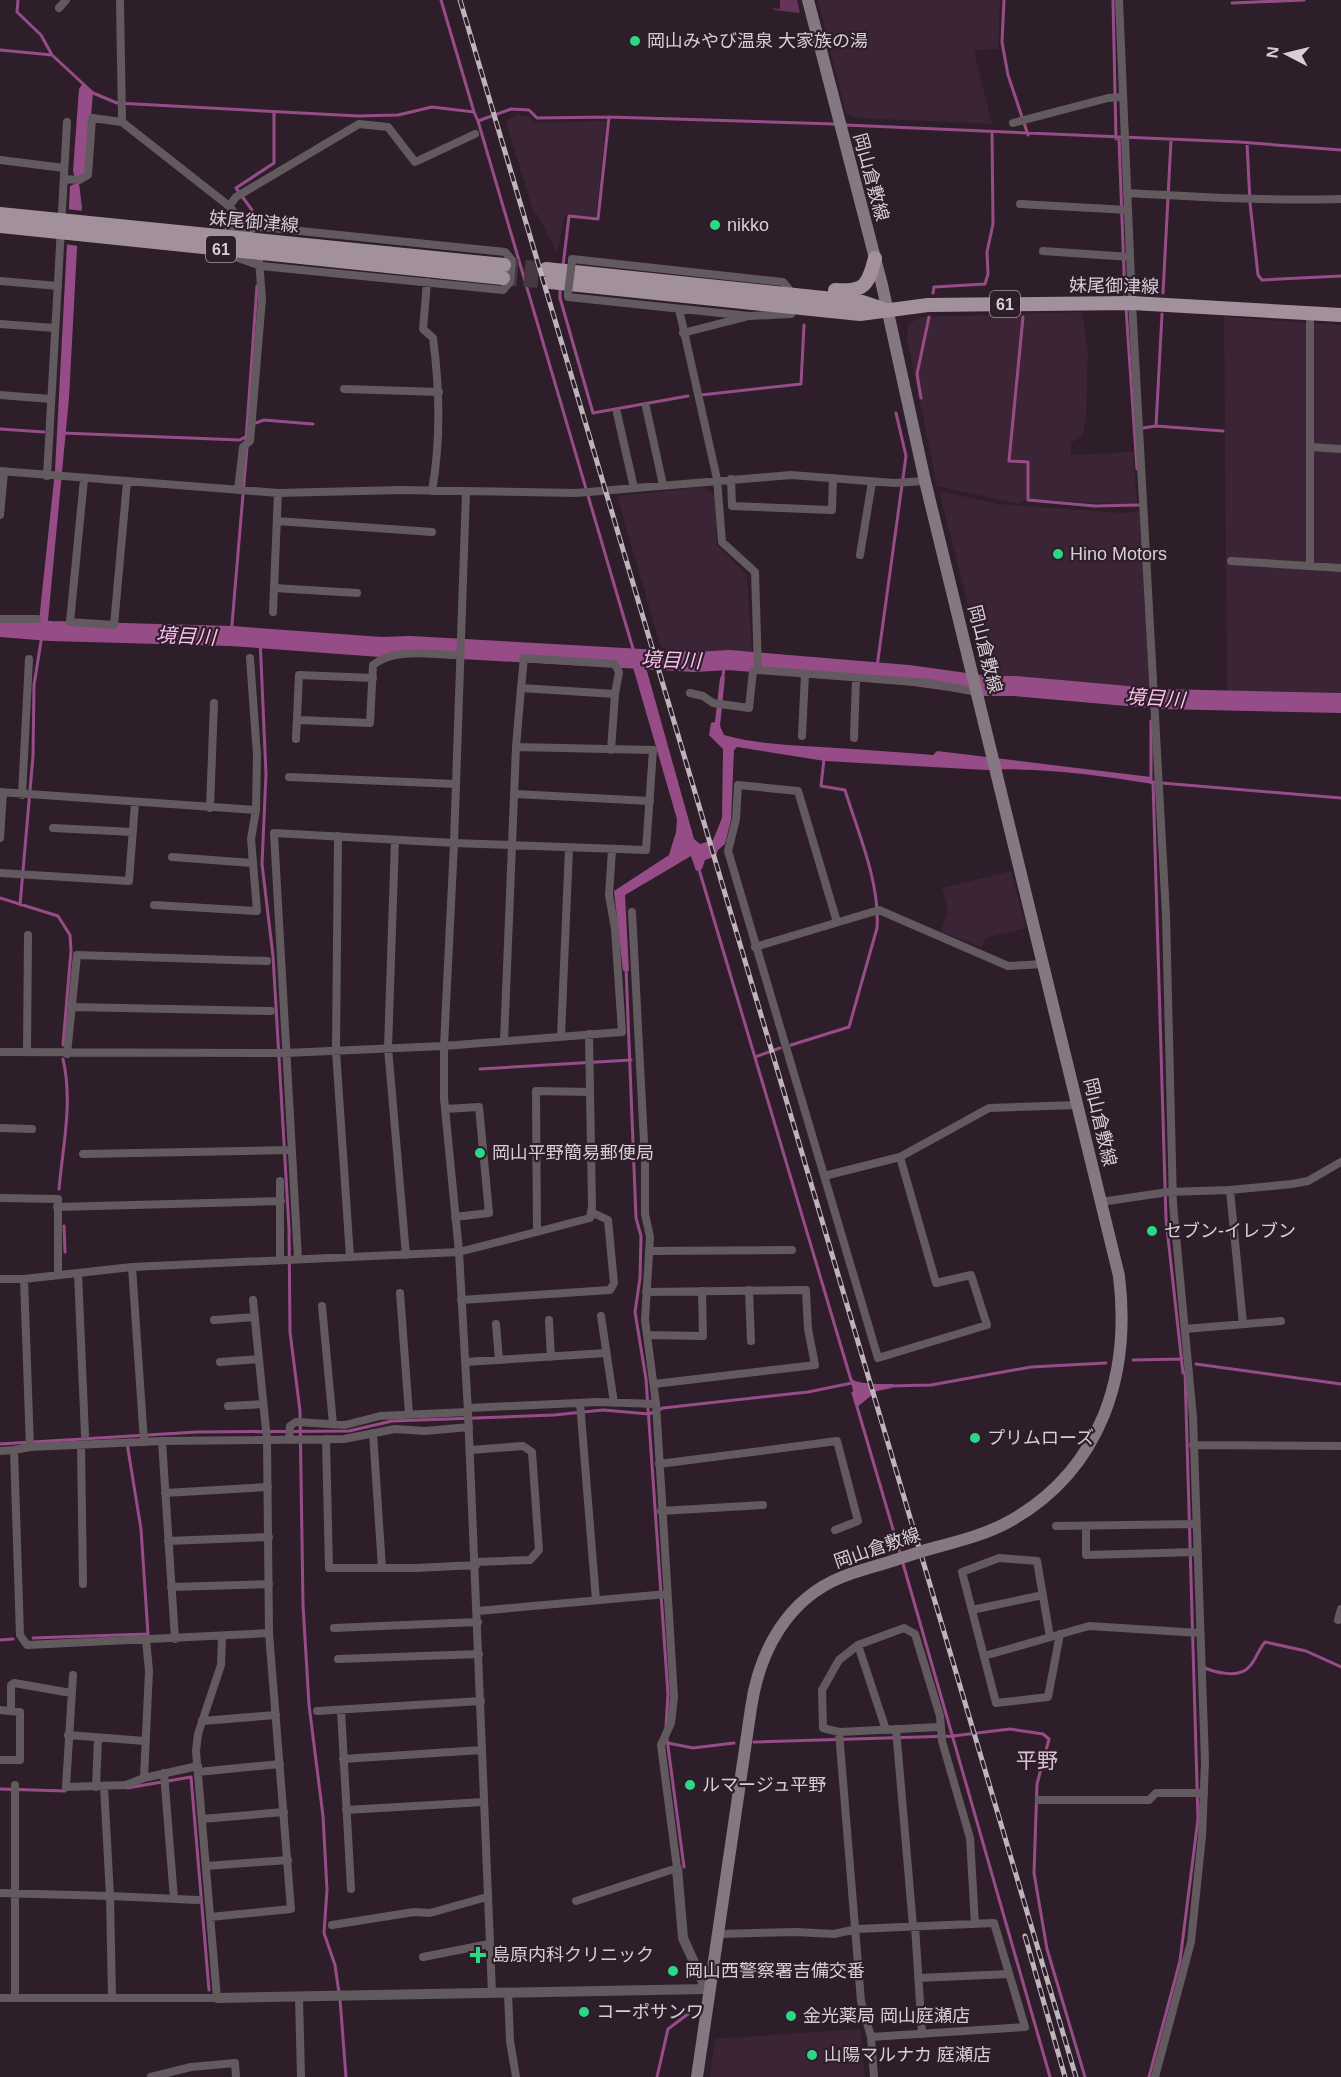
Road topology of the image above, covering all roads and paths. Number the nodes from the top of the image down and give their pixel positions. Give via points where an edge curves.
1 (66, 0) edge
2 (120, 0) edge
3 (808, 0) edge
4 (1119, 0) edge
5 (59, 8) dead end
6 (1118, 98) junction
7 (1020, 121) dead end
8 (67, 122) dead end
9 (122, 122) junction
10 (475, 134) dead end
11 (0, 160) edge
12 (64, 168) junction
13 (64, 179) junction
14 (1127, 193) junction
15 (1341, 199) edge
16 (1020, 204) dead end
17 (229, 206) junction
18 (1122, 210) junction
19 (0, 214) edge
20 (0, 226) edge
21 (69, 227) junction
22 (207, 241) junction
23 (255, 246) junction
24 (1042, 251) dead end
25 (1124, 257) junction
26 (875, 258) junction
27 (504, 271) tunnel mouth
28 (548, 276) tunnel mouth
29 (0, 281) edge
30 (427, 282) junction
31 (58, 286) junction
32 (1127, 303) junction
33 (788, 305) junction
34 (679, 309) junction
35 (887, 310) junction
36 (1310, 313) junction
37 (1341, 315) edge
38 (749, 316) junction
39 (0, 324) edge
40 (55, 328) junction
41 (683, 333) junction
42 (344, 389) dead end
43 (439, 392) junction
44 (0, 395) edge
45 (51, 399) junction
46 (646, 407) dead end
47 (617, 413) dead end
48 (1310, 447) junction
49 (1341, 449) edge
50 (2, 471) edge
51 (54, 477) junction
52 (833, 478) junction
53 (84, 479) junction
54 (717, 479) junction
55 (731, 479) junction
56 (926, 481) junction
57 (127, 482) junction
58 (872, 482) junction
59 (663, 485) junction
60 (634, 488) junction
61 (243, 490) junction
62 (432, 491) junction
63 (466, 492) junction
64 (278, 493) junction
65 (0, 515) edge
66 (277, 521) junction
67 (432, 532) dead end
68 (860, 555) dead end
69 (1231, 561) dead end
70 (1310, 566) junction
71 (1341, 568) edge
72 (274, 588) junction
73 (357, 593) dead end
74 (273, 612) dead end
75 (0, 619) edge
76 (37, 619) dead end
77 (460, 650) junction
78 (250, 658) dead end
79 (29, 659) dead end
80 (758, 668) junction
81 (806, 674) junction
82 (373, 678) junction
83 (856, 678) junction
84 (521, 688) junction
85 (977, 692) junction
86 (690, 693) dead end
87 (615, 694) junction
88 (214, 703) dead end
89 (298, 720) junction
90 (802, 736) dead end
91 (854, 738) dead end
92 (296, 739) dead end
93 (516, 747) junction
94 (611, 750) junction
95 (289, 777) dead end
96 (456, 784) junction
97 (2, 792) edge
98 (515, 794) junction
99 (27, 795) junction
100 (650, 801) junction
101 (135, 803) junction
102 (210, 808) junction
103 (256, 810) junction
104 (52, 828) dead end
105 (133, 832) junction
106 (338, 836) junction
107 (0, 838) edge
108 (395, 840) junction
109 (454, 843) junction
110 (512, 846) junction
111 (568, 848) junction
112 (612, 850) junction
113 (172, 857) dead end
114 (252, 863) junction
115 (0, 873) edge
116 (154, 905) dead end
117 (632, 912) dead end
118 (837, 921) junction
119 (28, 935) dead end
120 (755, 947) junction
121 (267, 961) dead end
122 (1044, 964) junction
123 (72, 1007) junction
124 (271, 1011) dead end
125 (589, 1034) junction
126 (561, 1036) junction
127 (504, 1041) junction
128 (444, 1046) junction
129 (388, 1048) junction
130 (336, 1051) junction
131 (0, 1052) edge
132 (27, 1052) junction
133 (280, 1053) junction
134 (67, 1054) junction
135 (589, 1092) junction
136 (1078, 1105) junction
137 (445, 1109) junction
138 (0, 1128) edge
139 (32, 1129) dead end
140 (286, 1150) junction
141 (83, 1154) dead end
142 (900, 1157) junction
143 (1341, 1162) edge
144 (824, 1176) junction
145 (280, 1181) dead end
146 (1230, 1190) junction
147 (1168, 1192) junction
148 (0, 1198) edge
149 (280, 1201) junction
150 (1101, 1202) junction
151 (57, 1207) junction
152 (591, 1212) junction
153 (455, 1217) junction
154 (537, 1232) junction
155 (792, 1250) dead end
156 (649, 1251) junction
157 (459, 1252) junction
158 (406, 1255) junction
159 (350, 1257) junction
160 (289, 1260) junction
161 (132, 1267) junction
162 (78, 1273) junction
163 (58, 1275) junction
164 (0, 1279) edge
165 (24, 1279) junction
166 (749, 1290) junction
167 (702, 1291) junction
168 (646, 1292) junction
169 (400, 1293) dead end
170 (253, 1300) dead end
171 (461, 1300) junction
172 (322, 1306) dead end
173 (601, 1316) dead end
174 (255, 1317) junction
175 (214, 1320) dead end
176 (549, 1320) dead end
177 (1281, 1321) dead end
178 (496, 1323) dead end
179 (1243, 1324) junction
180 (1185, 1329) junction
181 (647, 1335) junction
182 (751, 1341) dead end
183 (606, 1353) junction
184 (551, 1357) junction
185 (259, 1359) junction
186 (499, 1360) junction
187 (220, 1362) dead end
188 (465, 1362) junction
189 (654, 1384) junction
190 (614, 1403) junction
191 (263, 1404) junction
192 (580, 1405) junction
193 (228, 1406) dead end
194 (652, 1407) junction
195 (409, 1414) junction
196 (469, 1417) junction
197 (333, 1424) junction
198 (373, 1433) junction
199 (85, 1435) dead end
200 (290, 1436) junction
201 (144, 1438) junction
202 (267, 1438) junction
203 (326, 1439) junction
204 (162, 1441) junction
205 (30, 1443) junction
206 (81, 1445) junction
207 (1193, 1445) junction
208 (1341, 1446) edge
209 (14, 1450) junction
210 (470, 1450) junction
211 (0, 1451) edge
212 (659, 1464) junction
213 (268, 1487) junction
214 (165, 1492) junction
215 (763, 1505) dead end
216 (661, 1511) junction
217 (1192, 1524) junction
218 (1056, 1526) dead end
219 (1086, 1526) junction
220 (835, 1530) dead end
221 (268, 1537) junction
222 (168, 1541) junction
223 (1192, 1552) junction
224 (476, 1564) junction
225 (382, 1568) junction
226 (83, 1584) dead end
227 (269, 1584) junction
228 (171, 1587) junction
229 (663, 1594) junction
230 (1042, 1595) junction
231 (596, 1600) junction
232 (1341, 1609) edge
233 (972, 1610) junction
234 (478, 1611) junction
235 (1338, 1620) dead end
236 (478, 1622) junction
237 (334, 1628) dead end
238 (269, 1633) junction
239 (1195, 1633) junction
240 (1060, 1634) junction
241 (222, 1637) junction
242 (1050, 1637) junction
243 (175, 1639) junction
244 (146, 1640) junction
245 (858, 1645) junction
246 (479, 1654) junction
247 (984, 1656) junction
248 (338, 1659) dead end
249 (73, 1675) dead end
250 (71, 1693) junction
251 (481, 1701) junction
252 (0, 1710) edge
253 (11, 1710) junction
254 (341, 1710) junction
255 (317, 1711) dead end
256 (276, 1715) junction
257 (202, 1720) junction
258 (940, 1729) junction
259 (886, 1730) junction
260 (896, 1731) junction
261 (68, 1735) junction
262 (98, 1737) junction
263 (839, 1737) junction
264 (145, 1741) junction
265 (482, 1750) junction
266 (344, 1759) junction
267 (0, 1760) edge
268 (280, 1764) junction
269 (198, 1769) junction
270 (144, 1778) junction
271 (165, 1778) junction
272 (100, 1787) junction
273 (15, 1788) dead end
274 (1200, 1793) junction
275 (1039, 1800) dead end
276 (484, 1802) junction
277 (346, 1810) junction
278 (284, 1812) junction
279 (202, 1819) junction
280 (288, 1860) junction
281 (206, 1866) junction
282 (677, 1868) junction
283 (351, 1889) dead end
284 (0, 1893) edge
285 (14, 1894) junction
286 (110, 1896) junction
287 (487, 1897) junction
288 (174, 1899) junction
289 (198, 1900) dead end
290 (576, 1901) dead end
291 (210, 1917) junction
292 (975, 1924) junction
293 (332, 1925) dead end
294 (914, 1926) junction
295 (857, 1929) junction
296 (718, 1934) junction
297 (489, 1944) junction
298 (423, 1957) dead end
299 (1009, 1974) junction
300 (919, 1978) junction
301 (708, 1989) junction
302 (492, 1993) junction
303 (508, 1993) junction
304 (299, 1997) junction
305 (0, 1998) edge
306 (15, 1998) junction
307 (112, 1998) junction
308 (217, 1998) junction
309 (922, 2034) junction
310 (871, 2037) junction
311 (151, 2077) edge
312 (236, 2077) edge
313 (301, 2077) edge
314 (516, 2077) edge
315 (697, 2077) edge
316 (874, 2077) edge
317 (1155, 2077) edge

1 - 5 street
2 - 9 street
3 - 26 main road, 岡山倉敷線
4 - 6 street
6 - 7 street
6 - 14 street
8 - 12 street
9 - 13 street via 92,118 88,175 78,180
9 - 17 street
10 - 17 street via 415,162 388,127 358,124 236,197
11 - 12 street
12 - 13 street
13 - 21 street
14 - 15 street
14 - 18 street
16 - 18 street
17 - 23 street
18 - 25 street
19 - 21 main road, 妹尾御津線 / 61
20 - 21 main road, 妹尾御津線 / 61
21 - 22 main road, 妹尾御津線 / 61
21 - 31 street
22 - 23 main road, 妹尾御津線 / 61
22 - 23 street
23 - 27 main road, 妹尾御津線 / 61
23 - 30 street
23 - 30 street via 261,227 505,252 512,260 510,282 503,290
23 - 61 street via 262,299
24 - 25 street
25 - 32 street
26 - 33 main road via 869,280 856,291 801,288
26 - 35 main road, 岡山倉敷線
28 - 33 main road, 妹尾御津線 / 61
29 - 31 street
30 - 43 street via 423,329 433,338
31 - 40 street
32 - 35 main road, 妹尾御津線 / 61 via 928,305
32 - 36 main road, 妹尾御津線 / 61
32 - 147 street via 1160,783 1166,914
33 - 34 street, bridge via 787,284 777,280 572,259 568,297
33 - 35 main road, 妹尾御津線 / 61 via 860,314
33 - 35 main road, 妹尾御津線 / 61 via 862,302
33 - 38 street
34 - 38 street
34 - 41 street
35 - 56 main road, 岡山倉敷線
36 - 37 main road, 妹尾御津線 / 61
36 - 48 street
38 - 41 street
39 - 40 street
40 - 45 street
41 - 54 street
42 - 43 street
43 - 62 street via 438,461
44 - 45 street
45 - 51 street
46 - 59 street
47 - 60 street
48 - 49 street
48 - 70 street
50 - 51 street
50 - 65 street
51 - 53 street
52 - 55 street
52 - 55 street via 832,510 732,506
52 - 58 street
53 - 57 street
53 - 57 street via 70,622 114,626
54 - 55 street
54 - 59 street
54 - 80 street via 722,542 755,572
56 - 58 street
56 - 85 main road, 岡山倉敷線
57 - 61 street
58 - 68 street
59 - 60 street
60 - 63 street via 580,493
61 - 64 street
62 - 63 street
62 - 64 street
63 - 77 street
64 - 66 street
66 - 67 street
66 - 72 street
69 - 70 street
70 - 71 street
72 - 73 street
72 - 74 street
75 - 76 street
77 - 82 street via 382,658 373,665
77 - 96 street
78 - 103 street via 257,755
79 - 99 street
80 - 81 street
80 - 86 street via 753,671 749,708 715,704
81 - 83 street
81 - 90 street
82 - 89 street via 370,723
82 - 89 street via 299,675
83 - 85 street via 929,683
83 - 91 street
84 - 87 street
84 - 87 street via 524,658 615,664 619,672
84 - 93 street
85 - 122 main road, 岡山倉敷線
87 - 94 street
88 - 102 street
89 - 92 street
93 - 94 street
93 - 98 street
94 - 100 street via 653,750
95 - 96 street
96 - 109 street
97 - 99 street
97 - 107 street
98 - 100 street
98 - 110 street
99 - 101 street
100 - 112 street via 646,850
101 - 102 street
101 - 105 street
102 - 103 street
103 - 114 street via 250,839
104 - 105 street
105 - 115 street via 129,881
106 - 108 street
106 - 130 street
106 - 133 street via 274,832
108 - 109 street
108 - 129 street
109 - 110 street
109 - 128 street
110 - 111 street
110 - 127 street
111 - 112 street
111 - 126 street
112 - 125 street via 609,895 622,1032
113 - 114 street
114 - 116 street via 257,911
117 - 156 street
118 - 120 street
118 - 120 street via 798,791 738,785 736,819 728,851
118 - 122 street via 877,911 1008,966
119 - 132 street
120 - 144 street
121 - 123 street via 77,955
122 - 136 main road, 岡山倉敷線
123 - 124 street
123 - 134 street
125 - 126 street
125 - 135 street
126 - 127 street
127 - 128 street
128 - 129 street
128 - 137 street
129 - 130 street
129 - 158 street
130 - 133 street
130 - 159 street
131 - 132 street
132 - 134 street
133 - 134 street
133 - 140 street
135 - 152 street
135 - 154 street via 536,1091
136 - 142 street via 989,1108
136 - 150 main road, 岡山倉敷線
137 - 153 street
137 - 153 street via 479,1107 489,1213
138 - 139 street
140 - 141 street
140 - 160 street
142 - 144 street
142 - 144 street via 936,1283 971,1275 987,1325 878,1358
143 - 146 street via 1308,1180
145 - 149 street
146 - 147 street
146 - 179 street
147 - 150 street
147 - 180 street
148 - 151 street via 58,1199
149 - 151 street
149 - 160 street
150 - 296 main road, 岡山倉敷線, bridge via 1123,1305 1122,1348 1103,1420 1068,1475 1039,1502 980,1534 840,1578 815,1592 779,1629 760,1664 752,1697
151 - 163 street
152 - 154 street via 590,1218
152 - 171 street via 608,1220 614,1283 610,1290
153 - 157 street
154 - 157 street
155 - 156 street
156 - 168 street
157 - 158 street
157 - 171 street
158 - 159 street
159 - 160 street
160 - 161 street
161 - 162 street
161 - 201 street
162 - 163 street
162 - 199 street
163 - 165 street
164 - 165 street
165 - 205 street
166 - 167 street
166 - 182 street
166 - 189 street via 806,1290 815,1365
167 - 168 street
167 - 181 street via 703,1336
168 - 181 street
169 - 195 street
170 - 174 street
171 - 188 street
172 - 197 street
173 - 183 street
174 - 175 street
174 - 185 street
176 - 184 street
177 - 179 street
178 - 186 street
179 - 180 street
180 - 207 street
181 - 189 street
183 - 184 street
183 - 190 street
184 - 186 street
185 - 187 street
185 - 191 street
186 - 188 street
188 - 196 street
189 - 194 street
190 - 192 street
190 - 194 street
191 - 193 street
191 - 202 street
192 - 196 street
192 - 231 street
194 - 212 street
195 - 196 street
195 - 197 street
196 - 198 street via 425,1431 395,1429
196 - 210 street
197 - 200 street via 299,1422
198 - 203 street
198 - 225 street
200 - 202 street
200 - 203 street
201 - 204 street
201 - 206 street via 128,1443
202 - 204 street
202 - 213 street
203 - 225 street via 329,1568
204 - 214 street
205 - 206 street
205 - 209 street
206 - 226 street
207 - 208 street
207 - 217 street
209 - 211 street
209 - 244 street via 20,1635 27,1645
210 - 224 street
210 - 224 street via 523,1446 532,1452 539,1550 530,1560
212 - 216 street
212 - 220 street via 837,1441 858,1521
213 - 214 street
213 - 221 street
214 - 222 street
215 - 216 street
216 - 229 street
217 - 219 street
217 - 223 street
218 - 219 street
219 - 223 street via 1086,1555
221 - 222 street
221 - 227 street
222 - 228 street
223 - 239 street
224 - 225 street
224 - 234 street
227 - 228 street
227 - 238 street
228 - 243 street
229 - 231 street
229 - 282 street via 674,1697 661,1745
230 - 233 street
230 - 233 street via 1037,1561 999,1558 962,1572
230 - 242 street
231 - 234 street
232 - 235 street
233 - 247 street
234 - 236 street
236 - 237 street
236 - 246 street
238 - 241 street
238 - 256 street
239 - 240 street via 1089,1626
239 - 274 street via 1202,1667
240 - 242 street
240 - 247 street via 1048,1697 996,1703
241 - 243 street
241 - 257 street via 221,1665
242 - 247 street
243 - 244 street
244 - 264 street
245 - 258 street via 904,1628 915,1634 940,1716
245 - 259 street
245 - 263 street via 839,1660 822,1690 823,1728
246 - 248 street
246 - 251 street
249 - 250 street
250 - 253 street via 14,1683
250 - 261 street
251 - 254 street
251 - 265 street
252 - 253 street
253 - 267 street via 20,1712 20,1760
254 - 255 street
254 - 266 street
256 - 257 street
256 - 268 street
257 - 269 street
258 - 260 street
258 - 292 street via 970,1838
259 - 260 street
259 - 263 street
260 - 294 street
261 - 262 street
261 - 272 street via 66,1787
262 - 264 street
262 - 272 street
263 - 295 street
264 - 270 street
265 - 266 street
265 - 276 street
266 - 277 street
268 - 269 street
268 - 278 street
269 - 271 street
269 - 279 street
270 - 271 street
270 - 272 street via 126,1785
271 - 288 street
272 - 286 street
273 - 285 street
274 - 275 street via 1156,1793 1149,1800
274 - 317 street via 1202,1836 1191,1942
276 - 277 street
276 - 287 street
277 - 283 street
278 - 279 street
278 - 280 street
279 - 281 street
280 - 281 street
280 - 291 street via 291,1909
281 - 291 street
282 - 290 street
282 - 301 street via 683,1938
284 - 285 street
285 - 286 street
285 - 306 street
286 - 288 street
286 - 307 street
287 - 293 street via 430,1913
287 - 297 street
288 - 289 street
291 - 308 street
292 - 294 street
292 - 299 street via 994,1923
294 - 295 street
294 - 300 street
295 - 296 street via 834,1934
295 - 310 street via 861,2001
296 - 301 main road, 岡山倉敷線
297 - 298 street
297 - 302 street
299 - 300 street
299 - 309 street via 1025,2027
300 - 309 street
301 - 303 street
301 - 315 main road, 岡山倉敷線
302 - 303 street
302 - 304 street
303 - 314 street
304 - 308 street
304 - 313 street
305 - 306 street
306 - 307 street
307 - 308 street
309 - 310 street
310 - 316 street
311 - 312 street via 222,2063 235,2063

